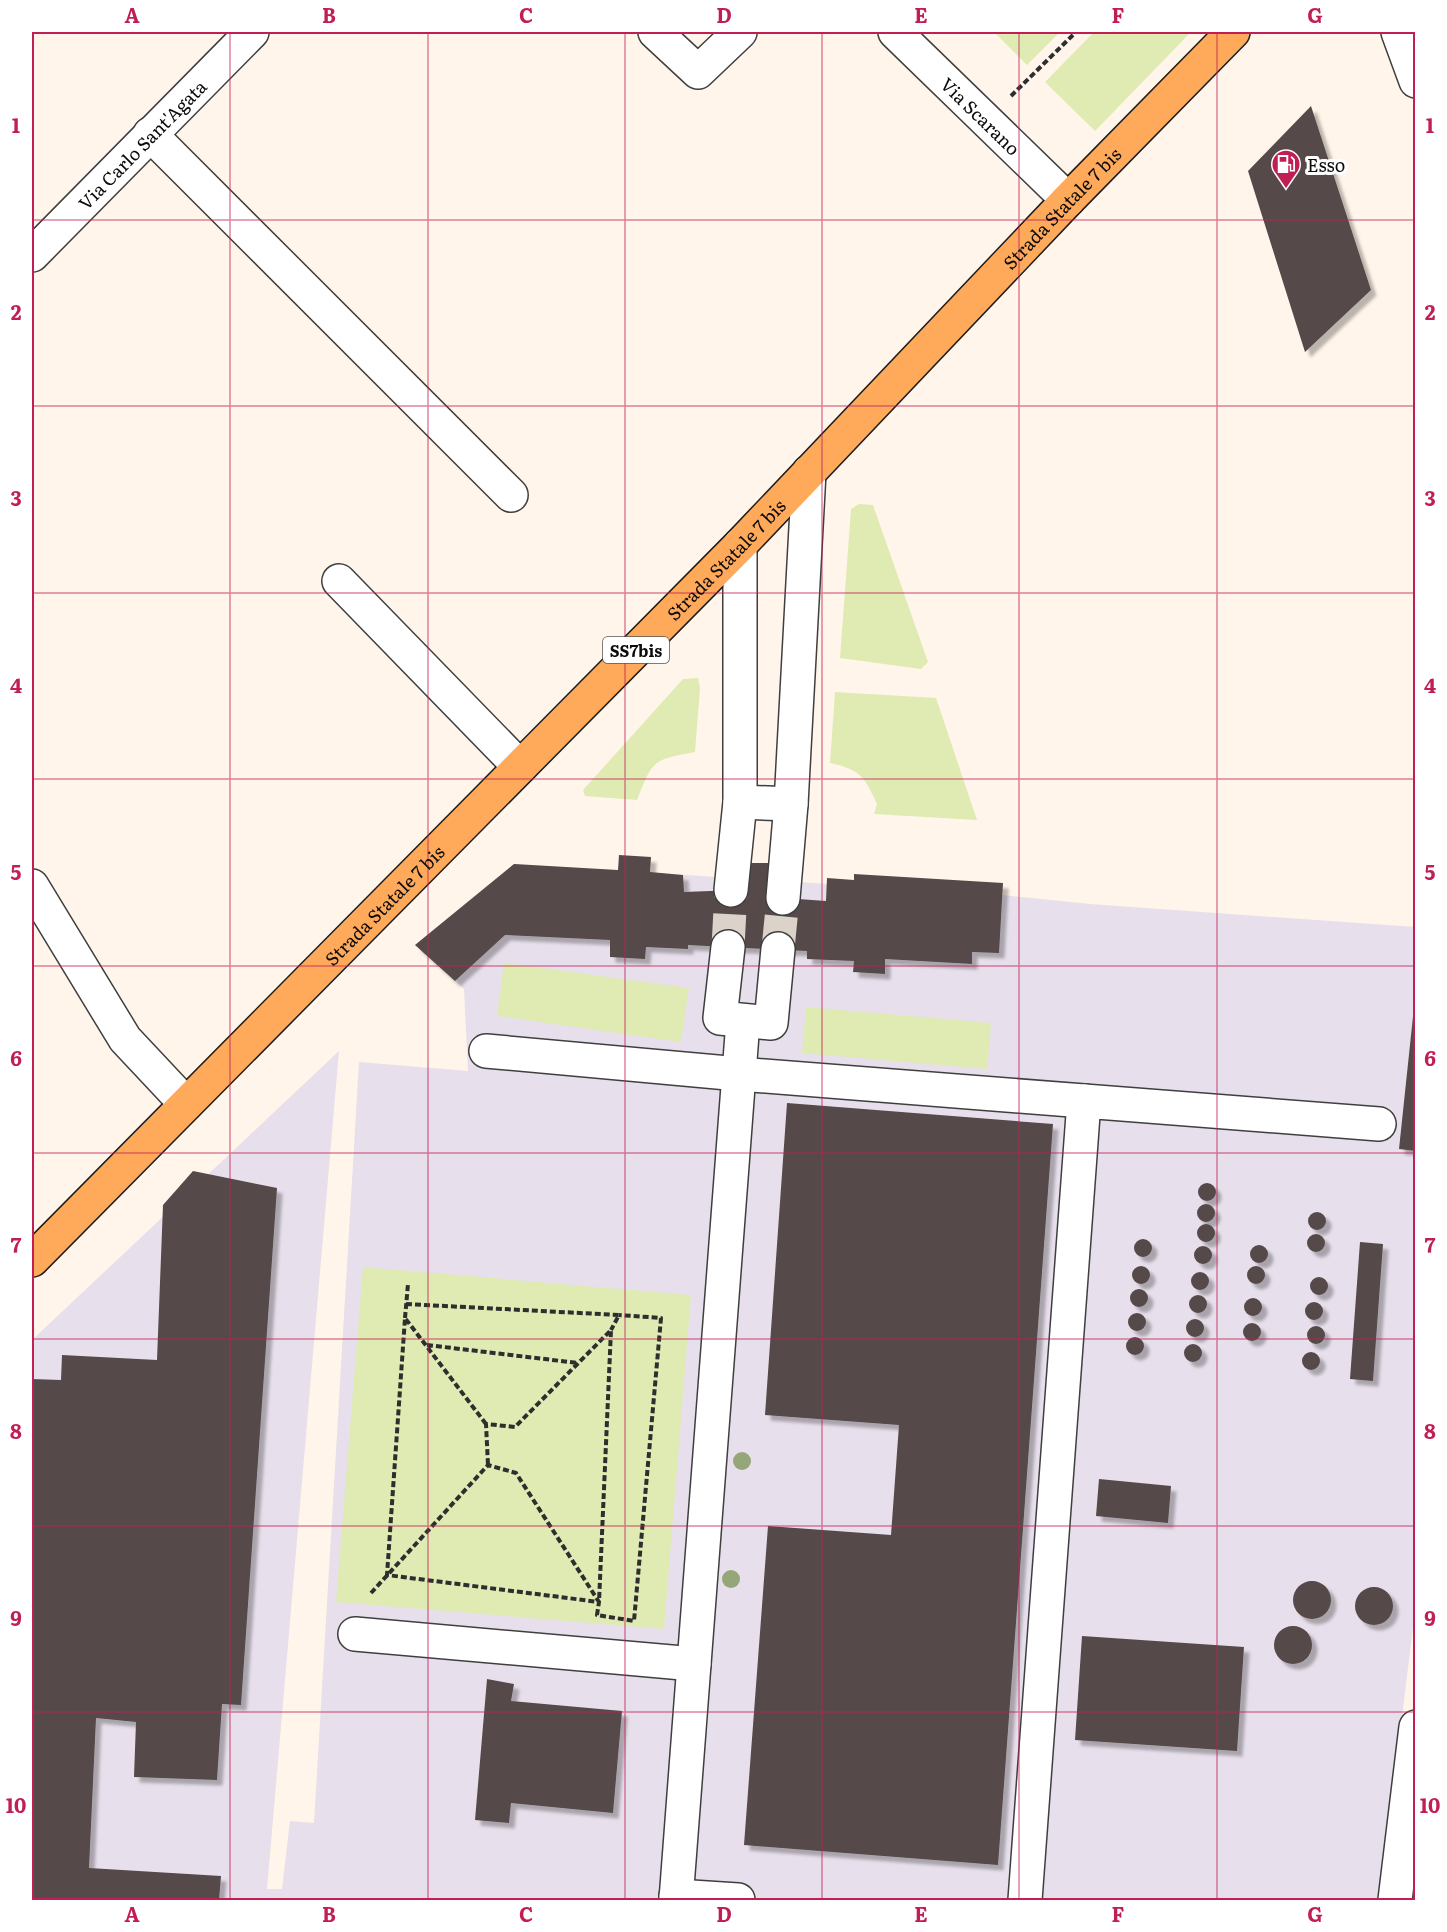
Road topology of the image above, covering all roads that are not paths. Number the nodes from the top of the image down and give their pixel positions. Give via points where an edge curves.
1 (252, 32) edge
2 (655, 32) edge
3 (740, 32) edge
4 (1233, 32) edge
5 (1398, 32) edge
6 (911, 37) edge
7 (1416, 81) edge
8 (150, 134) junction
9 (1068, 200) junction
10 (32, 255) edge
11 (809, 472) junction
12 (511, 495) dead end
13 (740, 545) junction
14 (339, 581) dead end
15 (520, 767) junction
16 (740, 802) junction
17 (791, 804) junction
18 (32, 886) edge
19 (731, 890) tunnel mouth
20 (783, 898) tunnel mouth
21 (728, 947) tunnel mouth
22 (778, 949) tunnel mouth
23 (743, 1021) junction
24 (486, 1051) dead end
25 (739, 1074) junction
26 (1084, 1101) junction
27 (186, 1104) junction
28 (1379, 1124) dead end
29 (32, 1260) edge
30 (355, 1635) dead end
31 (694, 1664) junction
32 (1416, 1727) edge
33 (676, 1898) edge
34 (738, 1900) edge
35 (1025, 1900) edge
36 (1395, 1900) edge

1 - 8 street, Via Carlo Sant'Agata
2 - 3 street via 698,72
4 - 9 main road, Strada Statale 7 bis / SS7bis
5 - 7 street
6 - 9 street, Via Scarano
8 - 10 street, Via Carlo Sant'Agata
8 - 12 street
9 - 11 main road, Strada Statale 7 bis / SS7bis
11 - 13 main road, Strada Statale 7 bis / SS7bis
11 - 17 street
13 - 15 main road, Strada Statale 7 bis / SS7bis
13 - 16 street
14 - 15 street
15 - 27 main road, Strada Statale 7 bis / SS7bis
16 - 17 street
16 - 19 street
17 - 20 street
18 - 27 street via 125,1039
21 - 23 street via 720,1018
22 - 23 street via 771,1023
23 - 25 street
24 - 25 street
25 - 26 street
25 - 31 street
26 - 28 street
26 - 35 street
27 - 29 main road, Strada Statale 7 bis / SS7bis
30 - 31 street
31 - 33 street
32 - 36 street
33 - 34 street

